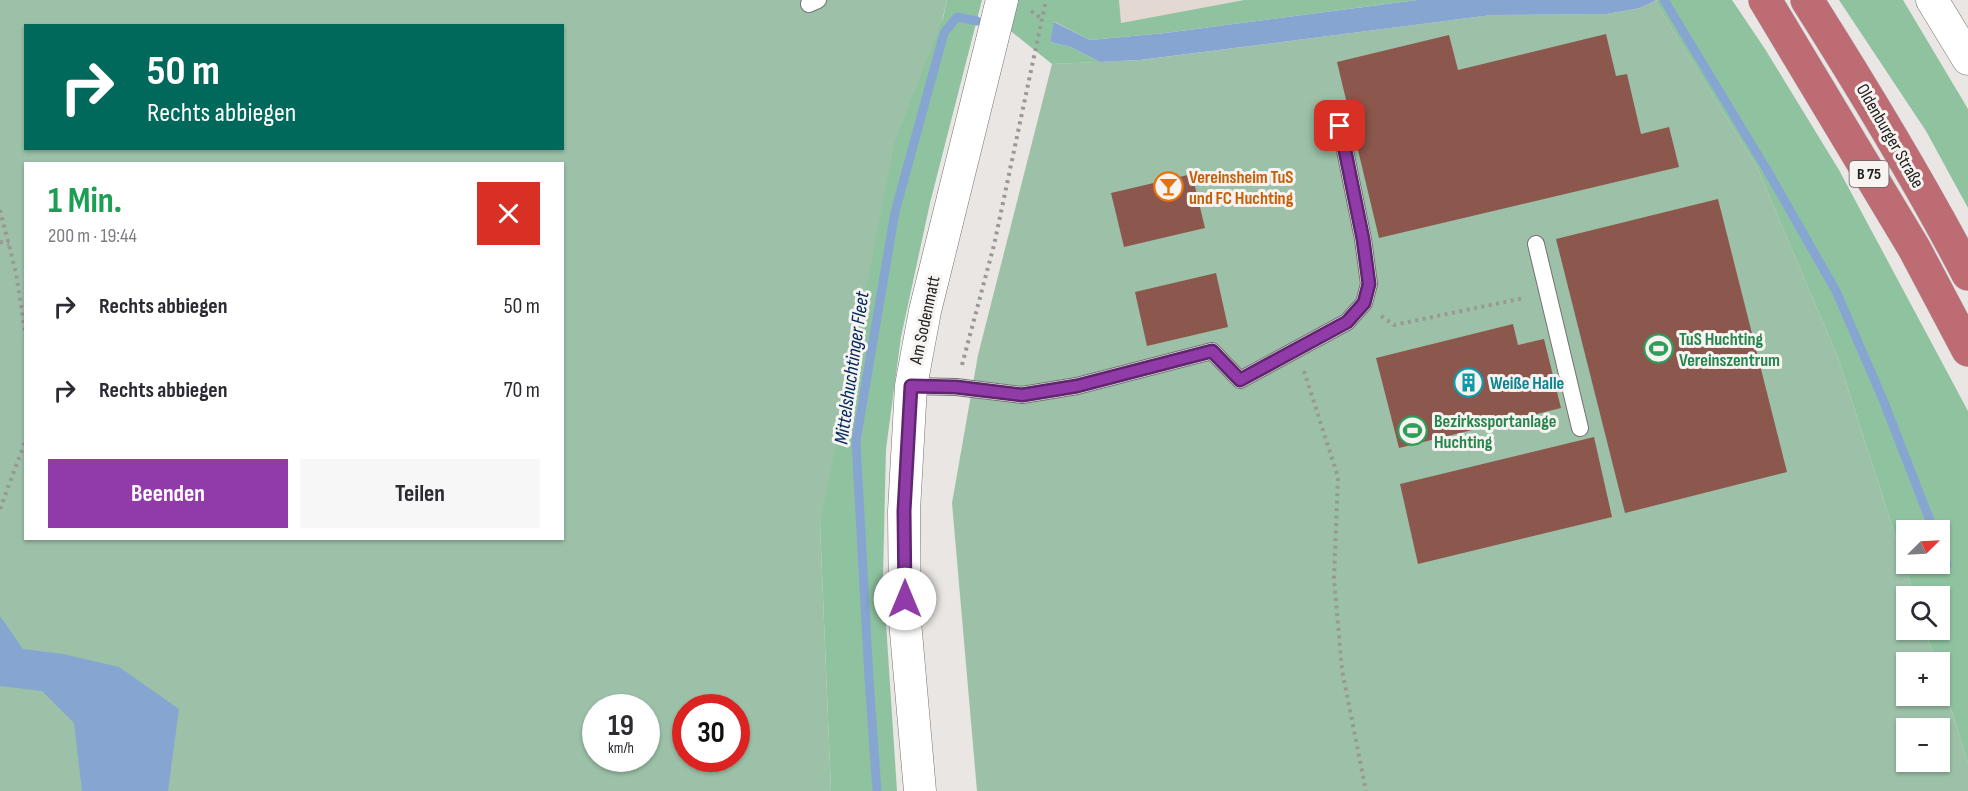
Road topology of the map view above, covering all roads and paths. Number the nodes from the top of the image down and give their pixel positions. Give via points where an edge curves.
1 (1002, 0) edge
2 (1046, 0) edge
3 (1765, 0) edge
4 (1807, 0) edge
5 (1932, 0) edge
6 (1042, 19) dead end
7 (1965, 45) edge
8 (1340, 126) dead end
9 (0, 210) edge
10 (0, 242) edge
11 (1536, 244) dead end
12 (10, 245) junction
13 (1968, 274) edge
14 (1547, 293) junction
15 (1364, 303) junction
16 (24, 326) edge
17 (1297, 350) junction
18 (1968, 350) edge
19 (911, 386) junction
20 (1580, 428) dead end
21 (24, 444) edge
22 (0, 509) edge
23 (920, 791) edge
24 (1366, 791) edge

1 - 19 street, Am Sodenmatt via 927,300
2 - 6 path
3 - 18 highway, B 75 via 1914,248
4 - 13 highway, Oldenburger Straße / B 75 via 1861,85
5 - 7 street
8 - 15 lane via 1369,284
9 - 12 path
10 - 12 path
11 - 14 lane
12 - 16 path
14 - 15 path via 1394,325
14 - 20 lane
15 - 17 lane via 1347,322
17 - 19 lane via 1240,380 1212,351 1077,386 1022,395
17 - 24 path via 1338,477 1335,578 1342,670
19 - 23 street, Am Sodenmatt via 904,511 905,621
21 - 22 path

